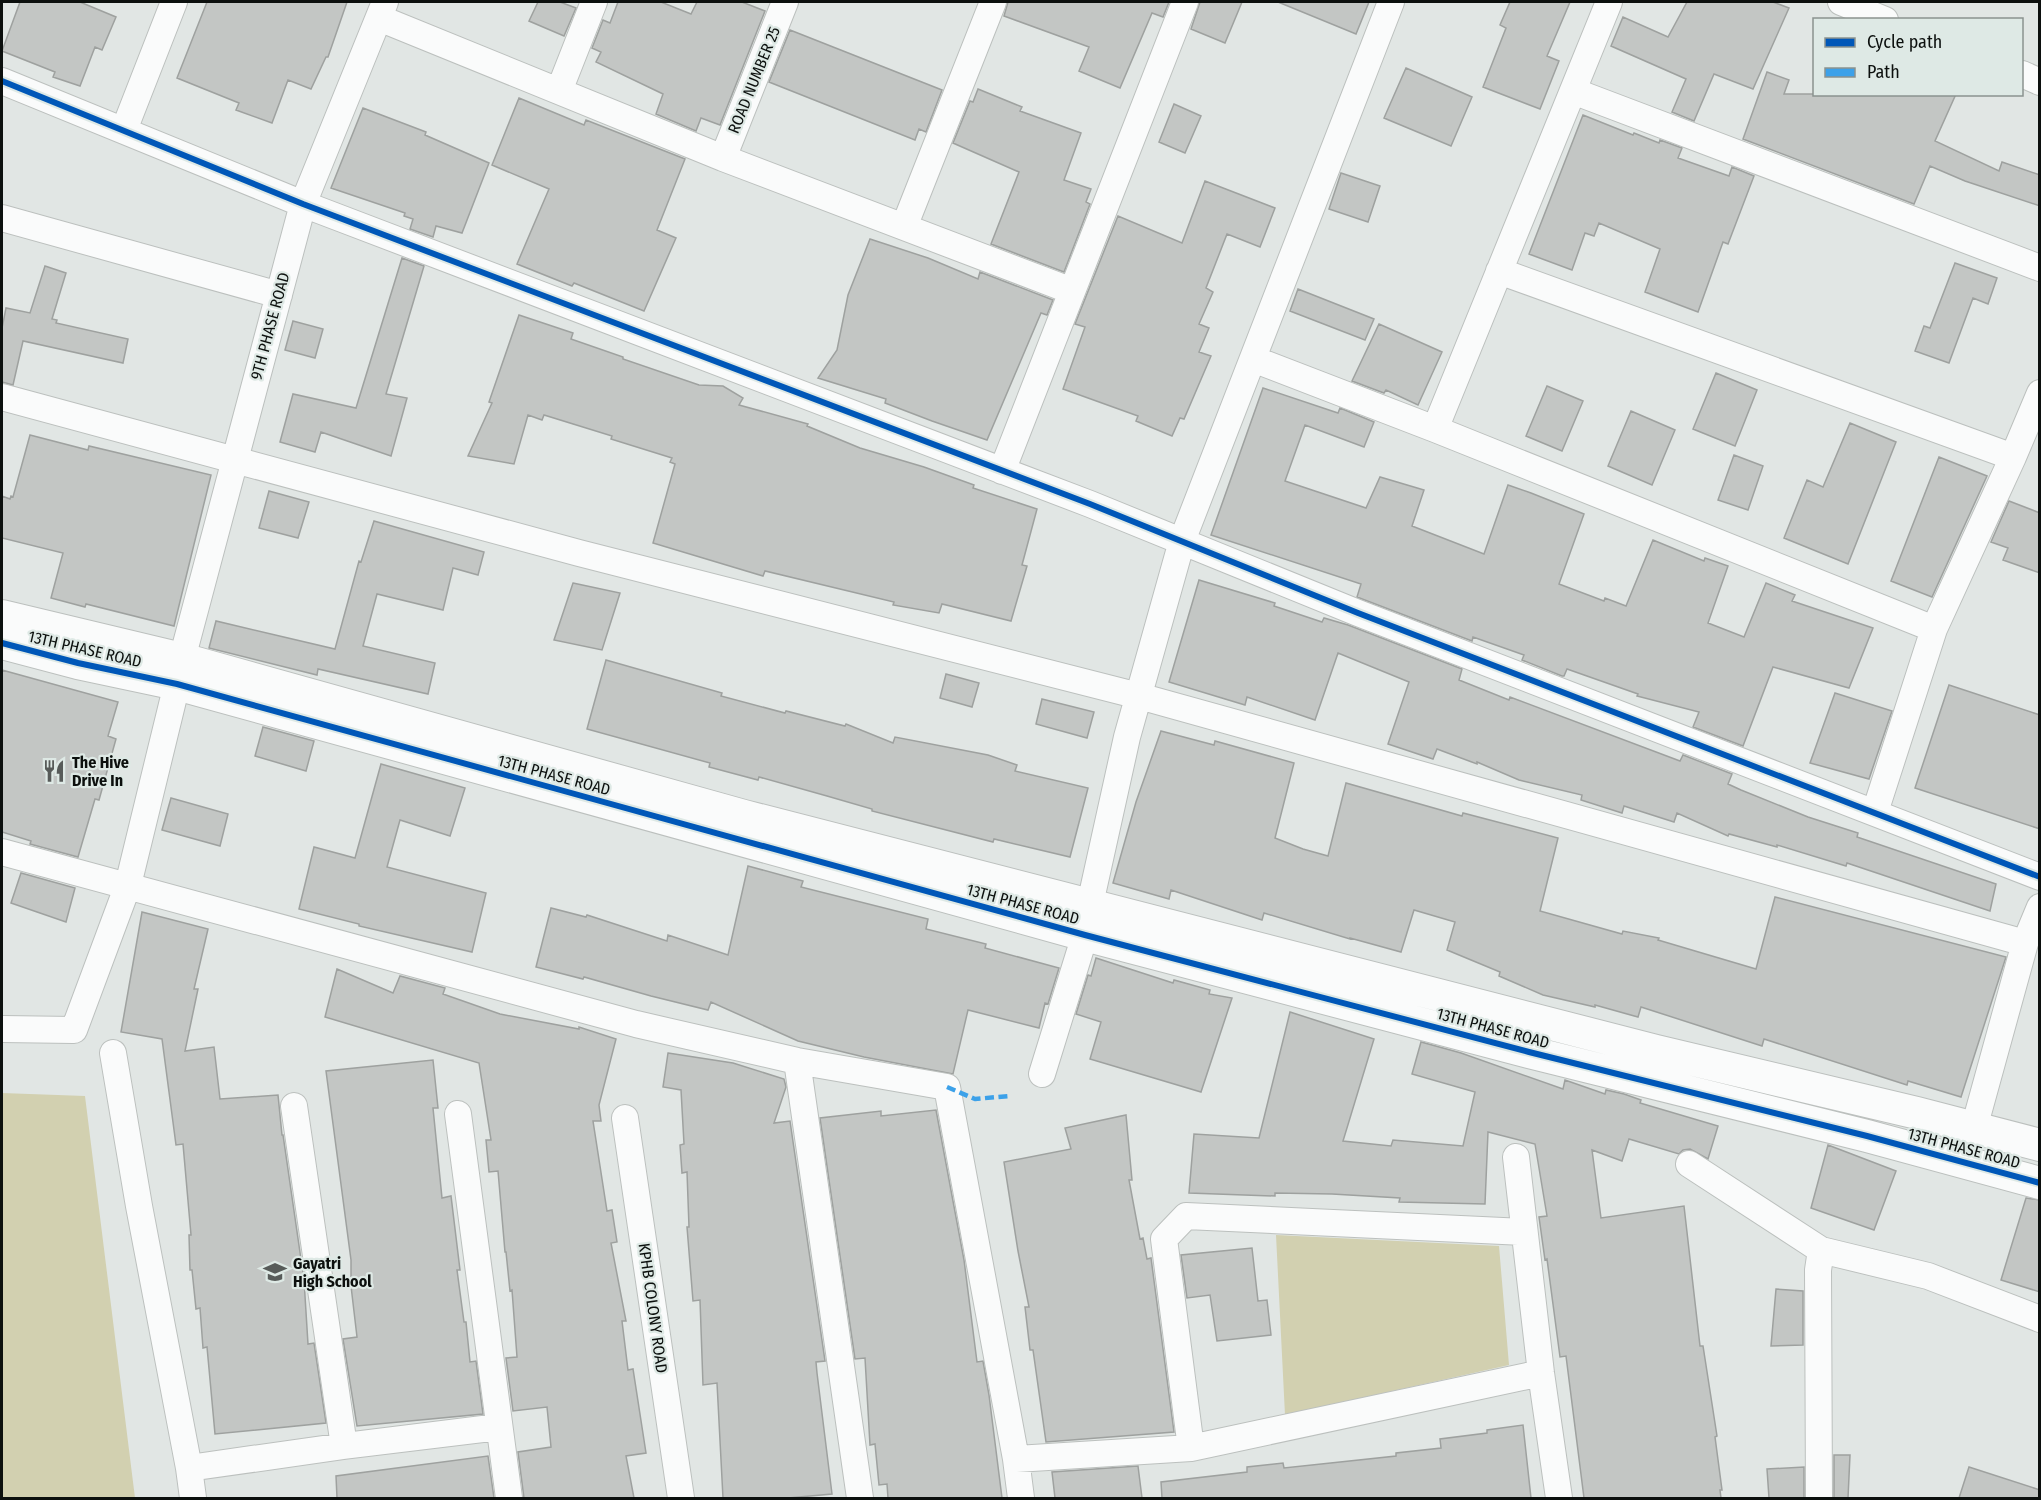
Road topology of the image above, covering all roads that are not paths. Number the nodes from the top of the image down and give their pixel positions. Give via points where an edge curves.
1 (174, 2) edge
2 (594, 2) edge
3 (785, 2) edge
4 (993, 2) edge
5 (1185, 2) edge
6 (1391, 2) edge
7 (1609, 2) edge
8 (1840, 2) edge
9 (382, 10) edge
10 (1880, 18) edge
11 (2023, 74) edge
12 (2, 81) edge
13 (2040, 82) edge
14 (559, 91) junction
15 (1573, 91) junction
16 (124, 130) junction
17 (723, 158) junction
18 (303, 204) junction
19 (2, 218) edge
20 (904, 227) junction
21 (2040, 268) edge
22 (1499, 271) junction
23 (1072, 291) junction
24 (279, 295) junction
25 (1253, 359) junction
26 (2040, 393) edge
27 (2, 397) edge
28 (1435, 429) junction
29 (2013, 457) junction
30 (234, 459) junction
31 (1002, 471) junction
32 (1182, 541) junction
33 (2, 616) edge
34 (1934, 629) junction
35 (2, 642) edge
36 (84, 650) junction
37 (179, 671) junction
38 (1139, 696) junction
39 (1875, 812) junction
40 (2, 852) edge
41 (2040, 878) edge
42 (128, 885) junction
43 (972, 889) junction
44 (1090, 904) junction
45 (2040, 908) edge
46 (1085, 935) junction
47 (1210, 935) junction
48 (2025, 943) junction
49 (1201, 966) junction
50 (2, 1029) edge
51 (113, 1053) dead end
52 (797, 1061) junction
53 (1042, 1074) dead end
54 (294, 1106) dead end
55 (458, 1114) dead end
56 (625, 1118) dead end
57 (1974, 1128) junction
58 (2040, 1145) edge
59 (1516, 1156) dead end
60 (1689, 1164) dead end
61 (2040, 1183) edge
62 (1524, 1232) junction
63 (1821, 1250) junction
64 (2040, 1319) edge
65 (1541, 1373) junction
66 (499, 1427) junction
67 (344, 1446) junction
68 (1191, 1448) junction
69 (1016, 1459) junction
70 (189, 1468) junction
71 (193, 1498) edge
72 (509, 1498) edge
73 (681, 1498) edge
74 (860, 1498) edge
75 (1022, 1498) edge
76 (1559, 1498) edge
77 (1819, 1498) edge

1 - 16 street
2 - 14 street
3 - 17 street, ROAD NUMBER 25
4 - 20 street
5 - 23 street
6 - 25 street
7 - 15 street
8 - 10 street
9 - 14 street
9 - 18 street, 9TH PHASE ROAD
11 - 13 street
12 - 16 street
14 - 17 street
15 - 21 street
15 - 22 street
16 - 18 street
17 - 20 street
18 - 24 street, 9TH PHASE ROAD
18 - 31 street
19 - 24 street
20 - 23 street
22 - 28 street
22 - 29 street
23 - 31 street
24 - 30 street, 9TH PHASE ROAD
25 - 28 street
25 - 32 street
26 - 29 street
27 - 30 street
28 - 34 street
29 - 34 street
30 - 37 street, 9TH PHASE ROAD
30 - 38 street via 590,556
31 - 32 street
32 - 38 street
32 - 39 street
33 - 36 street, 13TH PHASE ROAD
34 - 39 street
35 - 36 street, 13TH PHASE ROAD
36 - 37 street, 13TH PHASE ROAD
37 - 42 street, 9TH PHASE ROAD
37 - 43 street, 13TH PHASE ROAD via 744,816
38 - 44 street
38 - 48 street
39 - 41 street
40 - 42 street
42 - 50 street, 9TH PHASE ROAD via 74,1030
42 - 52 street via 636,1024
43 - 44 street, 13TH PHASE ROAD
43 - 46 street, 13TH PHASE ROAD
44 - 47 street, 13TH PHASE ROAD
45 - 48 street
46 - 49 street, 13TH PHASE ROAD
46 - 53 street
47 - 49 street
47 - 57 street, 13TH PHASE ROAD via 1656,1051
48 - 57 street
49 - 61 street, 13TH PHASE ROAD
51 - 70 street
52 - 69 street via 947,1087
52 - 74 street
54 - 67 street
55 - 66 street
56 - 73 street, KPHB COLONY ROAD
57 - 58 street, 13TH PHASE ROAD
59 - 62 street
60 - 63 street
62 - 65 street
62 - 68 street via 1186,1216 1164,1239
63 - 64 street via 1928,1276
63 - 77 street
65 - 68 street
65 - 76 street
66 - 67 street
66 - 72 street
67 - 70 street
68 - 69 street
69 - 75 street
70 - 71 street

